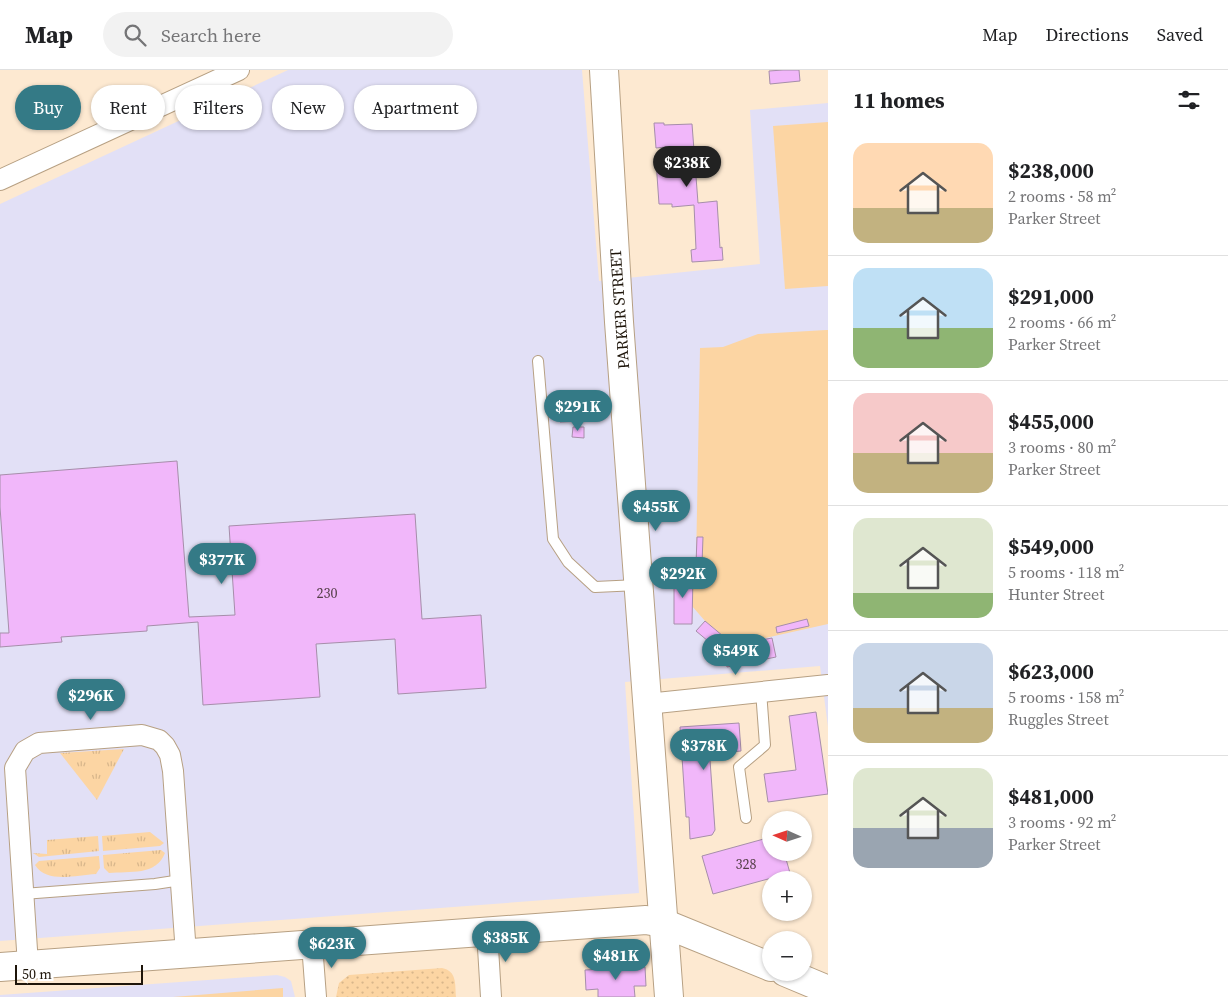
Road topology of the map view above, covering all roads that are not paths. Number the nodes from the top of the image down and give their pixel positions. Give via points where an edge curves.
1 (239, 70) edge
2 (604, 70) edge
3 (0, 180) edge
4 (538, 361) dead end
5 (639, 584) junction
6 (828, 685) edge
7 (761, 692) junction
8 (647, 704) junction
9 (746, 818) dead end
10 (181, 880) junction
11 (23, 894) junction
12 (663, 923) junction
13 (487, 932) junction
14 (312, 944) junction
15 (186, 954) junction
16 (762, 963) edge
17 (28, 965) junction
18 (0, 967) edge
19 (806, 981) edge
20 (828, 990) edge
21 (316, 997) edge
22 (491, 997) edge
23 (669, 997) edge

1 - 3 street
2 - 5 main road, PARKER STREET
4 - 5 lane via 553,539 568,562 595,588
5 - 8 main road, PARKER STREET
6 - 7 street
7 - 8 street
7 - 9 lane via 765,745 739,767
8 - 12 main road, PARKER STREET
10 - 11 lane
10 - 11 street via 172,762 159,740 142,735 48,741 32,746 15,768
10 - 15 street
11 - 17 street
12 - 13 main road via 646,920
12 - 16 main road
12 - 23 main road, PARKER STREET
13 - 14 main road
13 - 22 street
14 - 15 main road
14 - 21 street
15 - 17 main road
17 - 18 main road
19 - 20 main road

